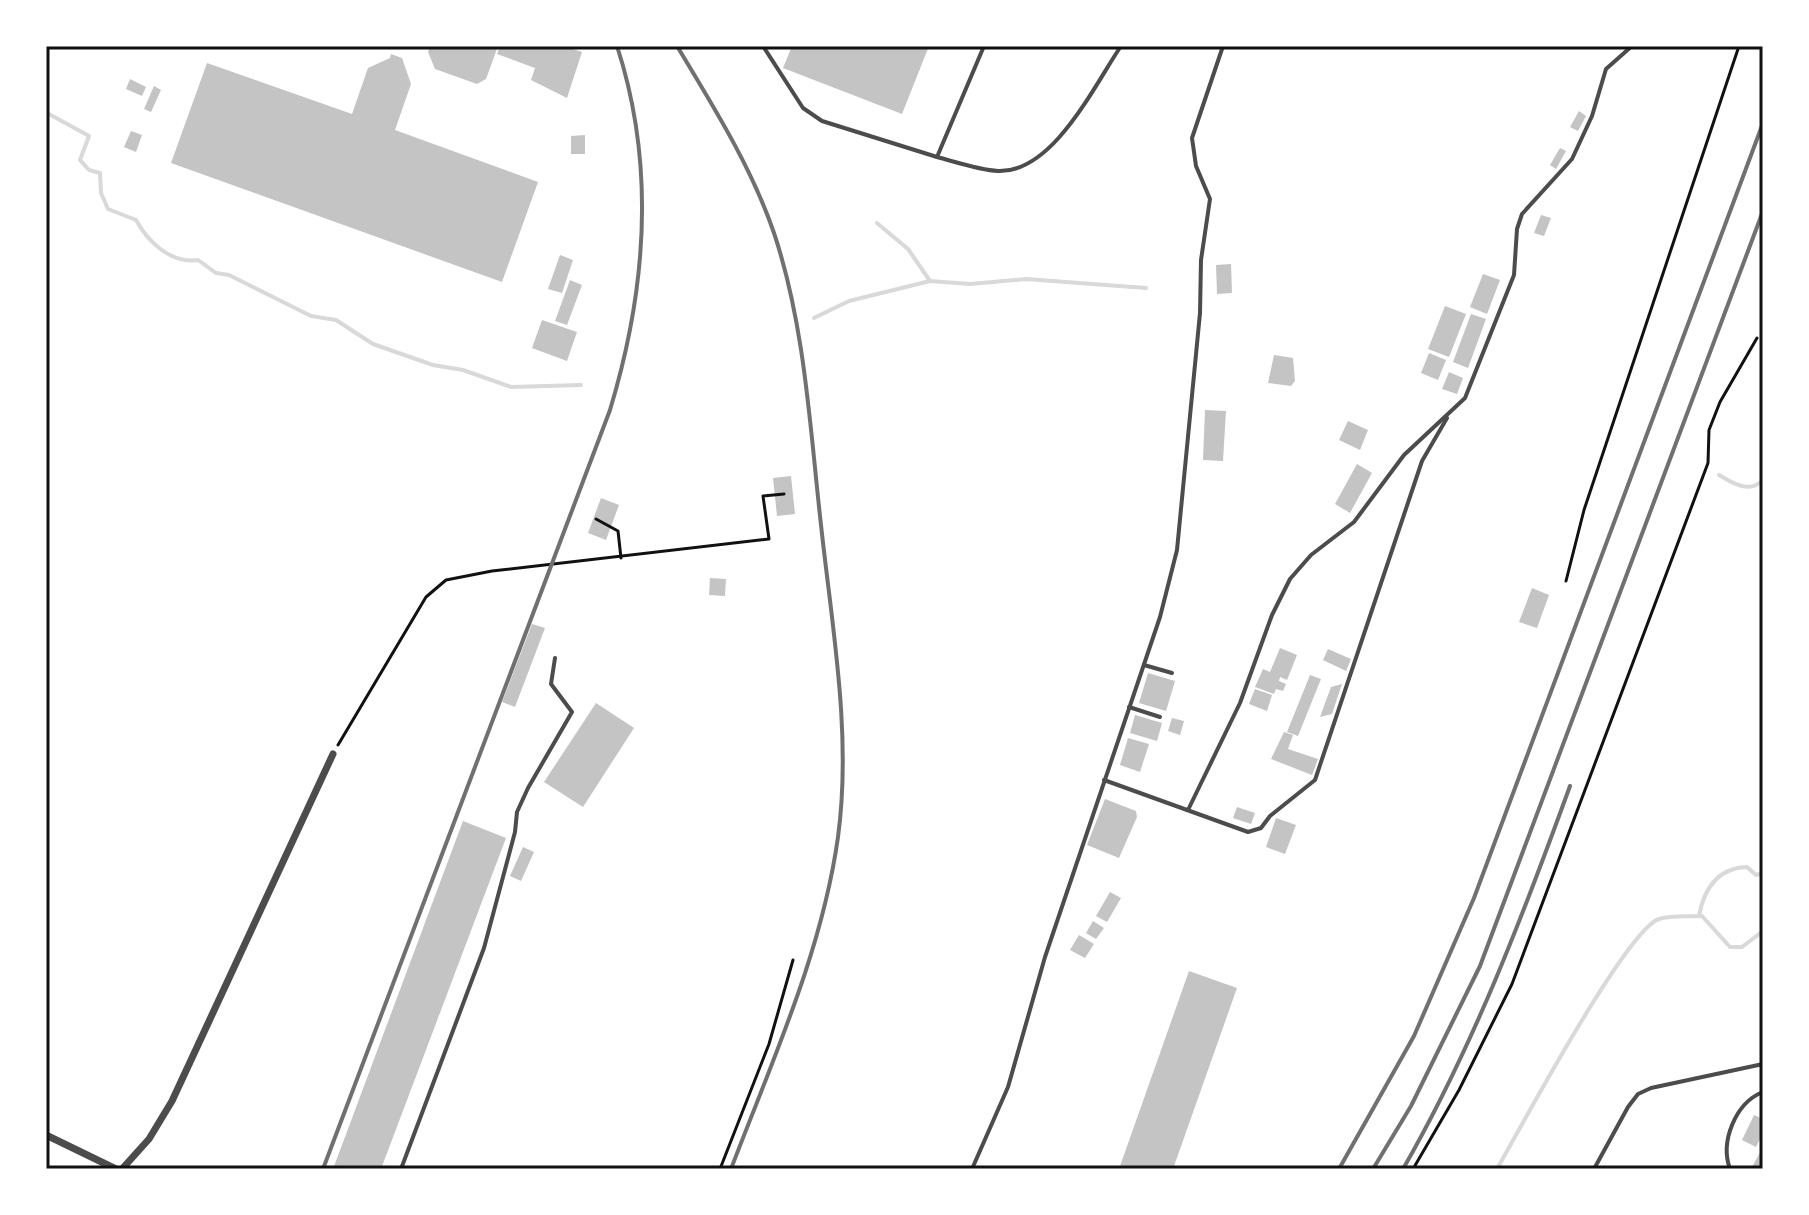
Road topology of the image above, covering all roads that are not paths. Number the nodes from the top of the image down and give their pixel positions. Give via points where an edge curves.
1 (763, 46) edge
2 (984, 46) edge
3 (1121, 46) edge
4 (1223, 46) edge
5 (1632, 46) edge
6 (937, 157) junction
7 (1451, 411) junction
8 (555, 658) dead end
9 (1144, 665) junction
10 (1172, 673) dead end
11 (1129, 707) junction
12 (1160, 717) dead end
13 (333, 754) road end
14 (1104, 780) junction
15 (1188, 810) junction
16 (1763, 1064) edge
17 (1763, 1092) edge
18 (46, 1135) edge
19 (119, 1169) edge
20 (401, 1169) edge
21 (972, 1169) edge
22 (1594, 1169) edge
23 (1730, 1169) edge

1 - 6 lane via 803,108 822,121
2 - 6 lane
3 - 6 lane via 1054,145 1037,161 998,171
4 - 9 lane via 1192,138 1196,166 1210,199 1209,218 1201,260 1179,538
5 - 7 lane via 1606,69 1572,159 1522,214 1514,275 1465,398
7 - 15 lane via 1404,455 1354,522 1290,579 1240,703
7 - 15 lane via 1422,461 1315,780 1254,831
8 - 20 lane via 551,684 572,712 517,812 484,948
9 - 10 lane
9 - 11 lane
11 - 12 lane
11 - 14 lane
13 - 19 street via 172,1101 149,1139
14 - 15 lane
14 - 21 lane via 1008,1087
16 - 22 lane via 1638,1094
17 - 23 lane via 1753,1096 1736,1118 1726,1141
18 - 19 street

